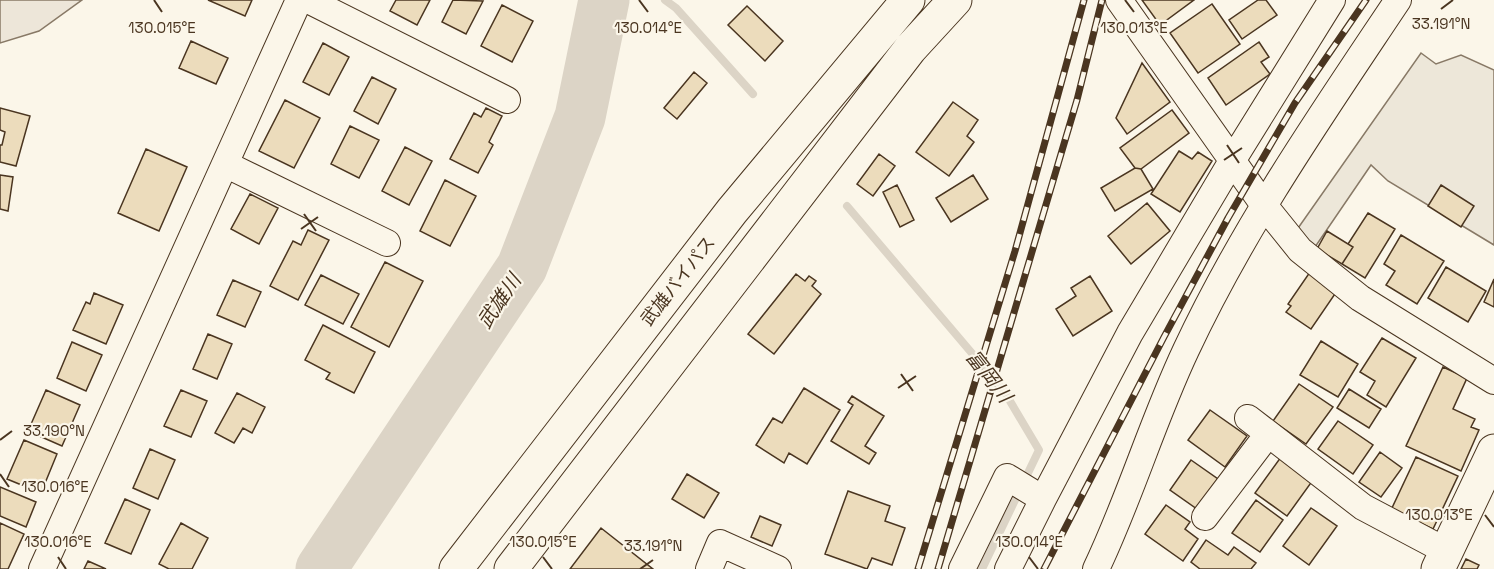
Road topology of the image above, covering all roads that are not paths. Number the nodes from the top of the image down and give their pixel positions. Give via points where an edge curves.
1 (298, 0) edge
2 (308, 0) edge
3 (908, 0) edge
4 (955, 0) edge
5 (1119, 0) edge
6 (1332, 0) edge
7 (1398, 0) edge
8 (507, 100) dead end
9 (1232, 161) junction
10 (225, 164) junction
11 (1263, 204) junction
12 (387, 243) dead end
13 (1494, 381) edge
14 (1248, 418) dead end
15 (1268, 434) junction
16 (1494, 451) edge
17 (1042, 499) junction
18 (1205, 517) dead end
19 (1442, 560) edge
20 (42, 569) edge
21 (456, 569) edge
22 (511, 569) edge
23 (709, 569) edge
24 (778, 569) edge
25 (962, 569) edge
26 (1008, 569) edge
27 (1096, 569) edge

1 - 10 street
2 - 8 street
3 - 21 main road, 武雄バイパス via 732,211
4 - 22 main road via 904,57
5 - 9 street
6 - 9 street
7 - 11 street
9 - 11 street
9 - 17 street via 1130,333
10 - 12 street
10 - 20 street
11 - 13 street via 1300,250 1360,298
11 - 27 street via 1186,348
14 - 15 street
15 - 18 street
15 - 19 street via 1363,507
16 - 19 main road
17 - 25 street via 1006,477
17 - 26 street
23 - 24 street via 720,543

